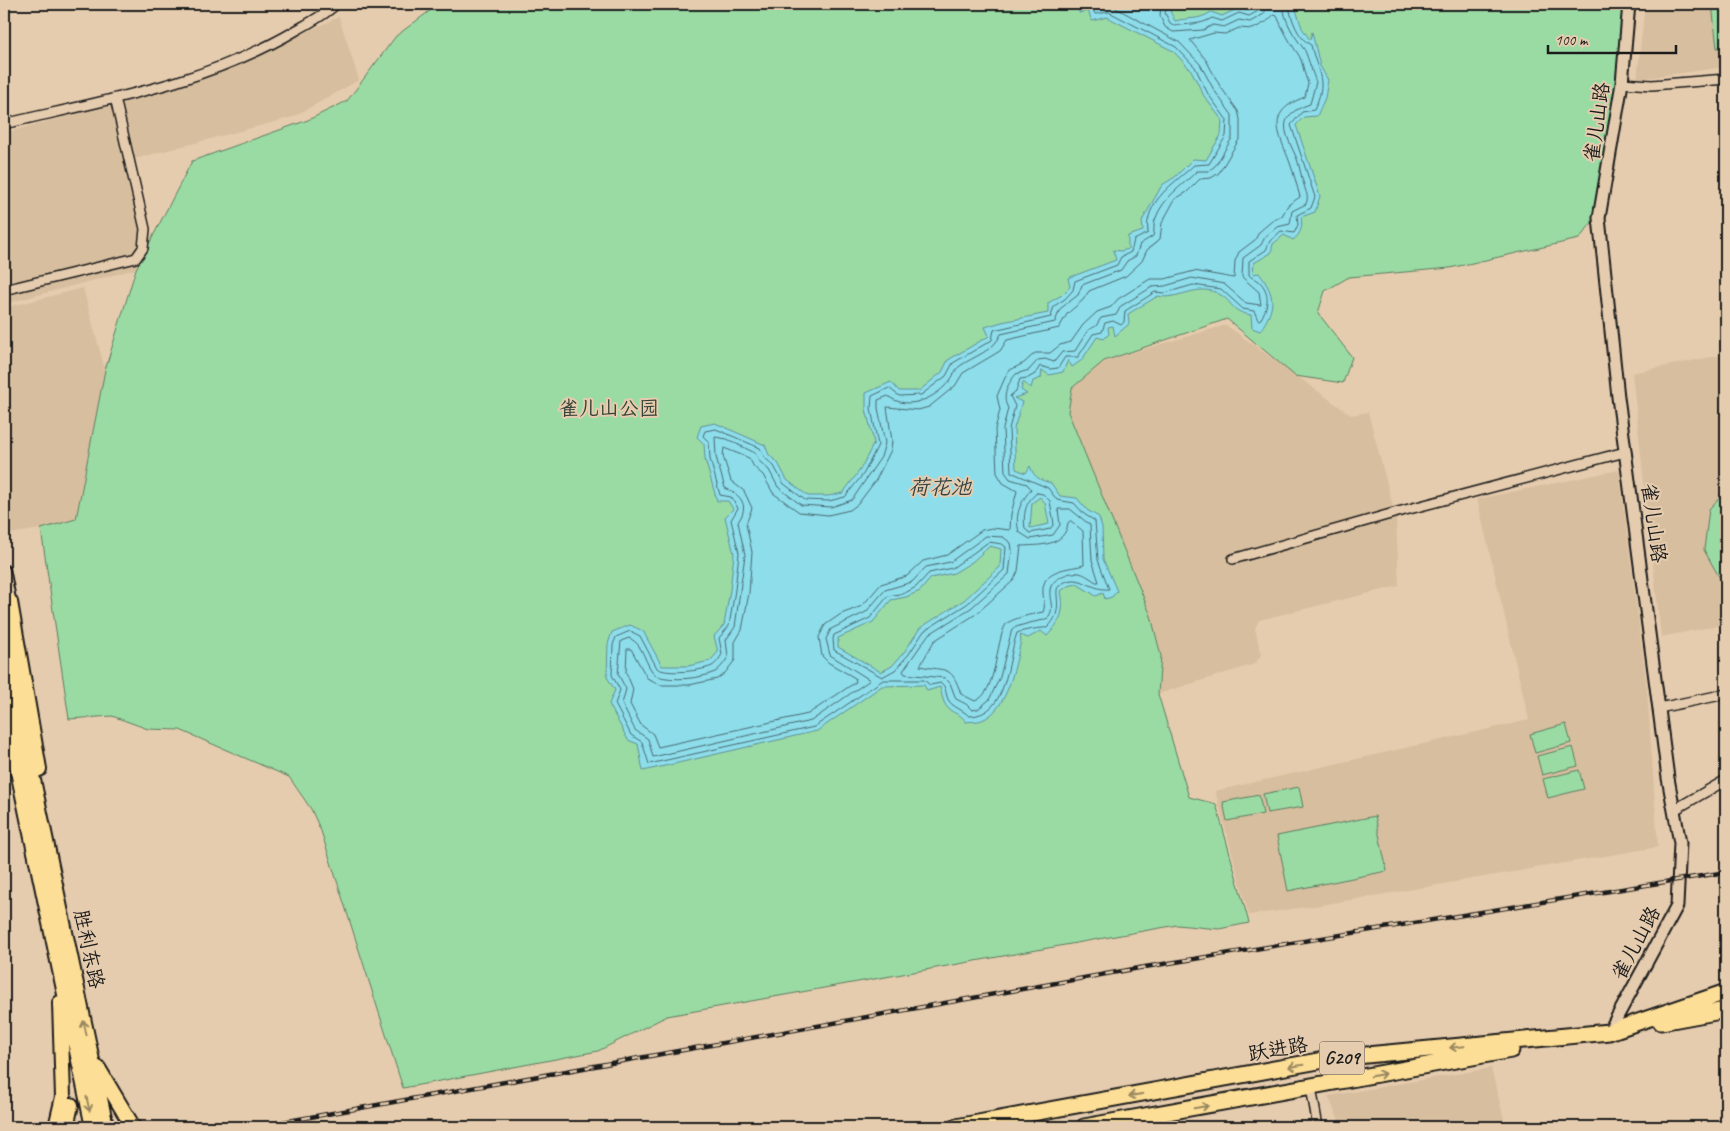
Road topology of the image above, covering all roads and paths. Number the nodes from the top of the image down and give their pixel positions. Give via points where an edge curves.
1 (336, 4) edge
2 (1629, 4) edge
3 (1726, 79) edge
4 (1622, 83) junction
5 (115, 98) junction
6 (4, 124) edge
7 (4, 290) edge
8 (1625, 452) junction
9 (1233, 559) dead end
10 (4, 571) edge
11 (10, 602) joint
12 (4, 642) edge
13 (1726, 694) edge
14 (4, 705) edge
15 (1659, 708) junction
16 (4, 754) edge
17 (1726, 780) edge
18 (26, 782) junction
19 (1674, 810) junction
20 (51, 902) junction
21 (53, 940) junction
22 (1726, 992) edge
23 (60, 998) junction
24 (1726, 1010) edge
25 (1609, 1032) junction
26 (91, 1056) junction
27 (1311, 1087) junction
28 (56, 1127) edge
29 (66, 1127) edge
30 (93, 1127) edge
31 (106, 1127) edge
32 (133, 1127) edge
33 (956, 1127) edge
34 (1084, 1127) edge
35 (1318, 1127) edge

1 - 5 street via 284,38 243,58 210,71
2 - 4 street, 雀儿山路
3 - 4 street via 1652,85
4 - 8 street, 雀儿山路 via 1599,218
5 - 6 street
5 - 7 street via 145,229 143,248 136,258
8 - 9 street
8 - 15 street, 雀儿山路
10 - 11 street
11 - 20 main road via 50,834
12 - 18 main road
13 - 15 street
14 - 18 main road
15 - 19 street, 雀儿山路
16 - 20 main road via 23,836
17 - 19 street
18 - 20 main road, 胜利东路
19 - 25 street, 雀儿山路 via 1680,843 1677,906
20 - 21 main road, 胜利东路
26 -> 20 main road, 胜利东路
21 - 23 main road
21 -> 30 main road, 胜利东路
22 - 25 highway, 跃进路 / G209
23 - 28 main road via 63,1097
23 - 29 main road via 72,1075
24 - 25 highway, 跃进路 / G209
27 -> 25 highway, 跃进路 / G209
25 -> 33 highway, 跃进路 / G209 via 1336,1058
26 - 31 main road, 胜利东路
26 - 32 main road
34 -> 27 highway, 跃进路 / G209
27 - 35 street

